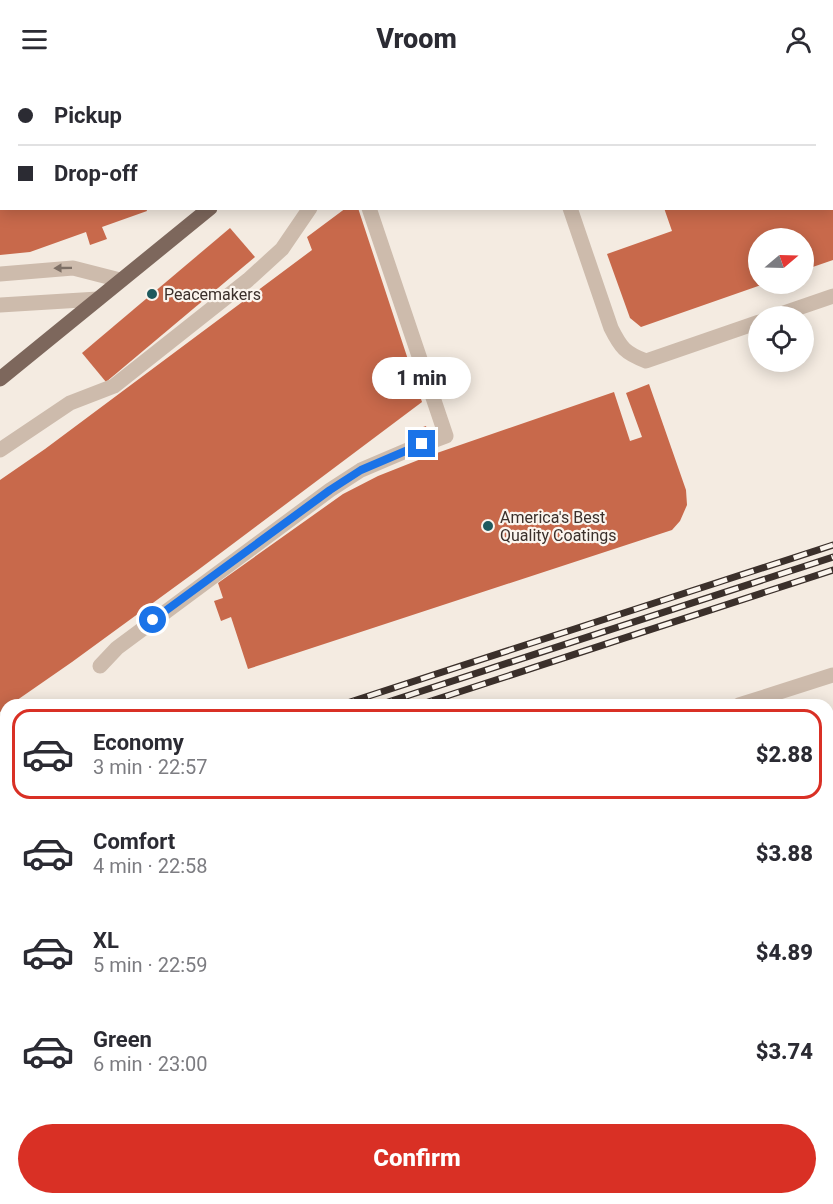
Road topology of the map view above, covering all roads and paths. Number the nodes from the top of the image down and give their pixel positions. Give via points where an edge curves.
1 (208, 210) edge
2 (309, 210) edge
3 (370, 210) edge
4 (571, 210) edge
5 (0, 274) edge
6 (120, 280) junction
7 (833, 296) edge
8 (98, 299) junction
9 (0, 305) edge
10 (804, 306) edge
11 (748, 326) edge
12 (0, 379) edge
13 (0, 450) edge
14 (100, 666) dead end
15 (833, 675) edge
16 (759, 699) edge

1 - 6 main road
2 - 13 street via 282,249 248,280 114,386 70,403
3 - 14 street via 446,436 361,470 330,490 126,641
4 - 11 street via 611,328 630,355 646,362
6 -> 5 street via 73,268
6 - 8 main road
7 - 10 street
8 - 9 street
8 - 12 main road
15 - 16 street

